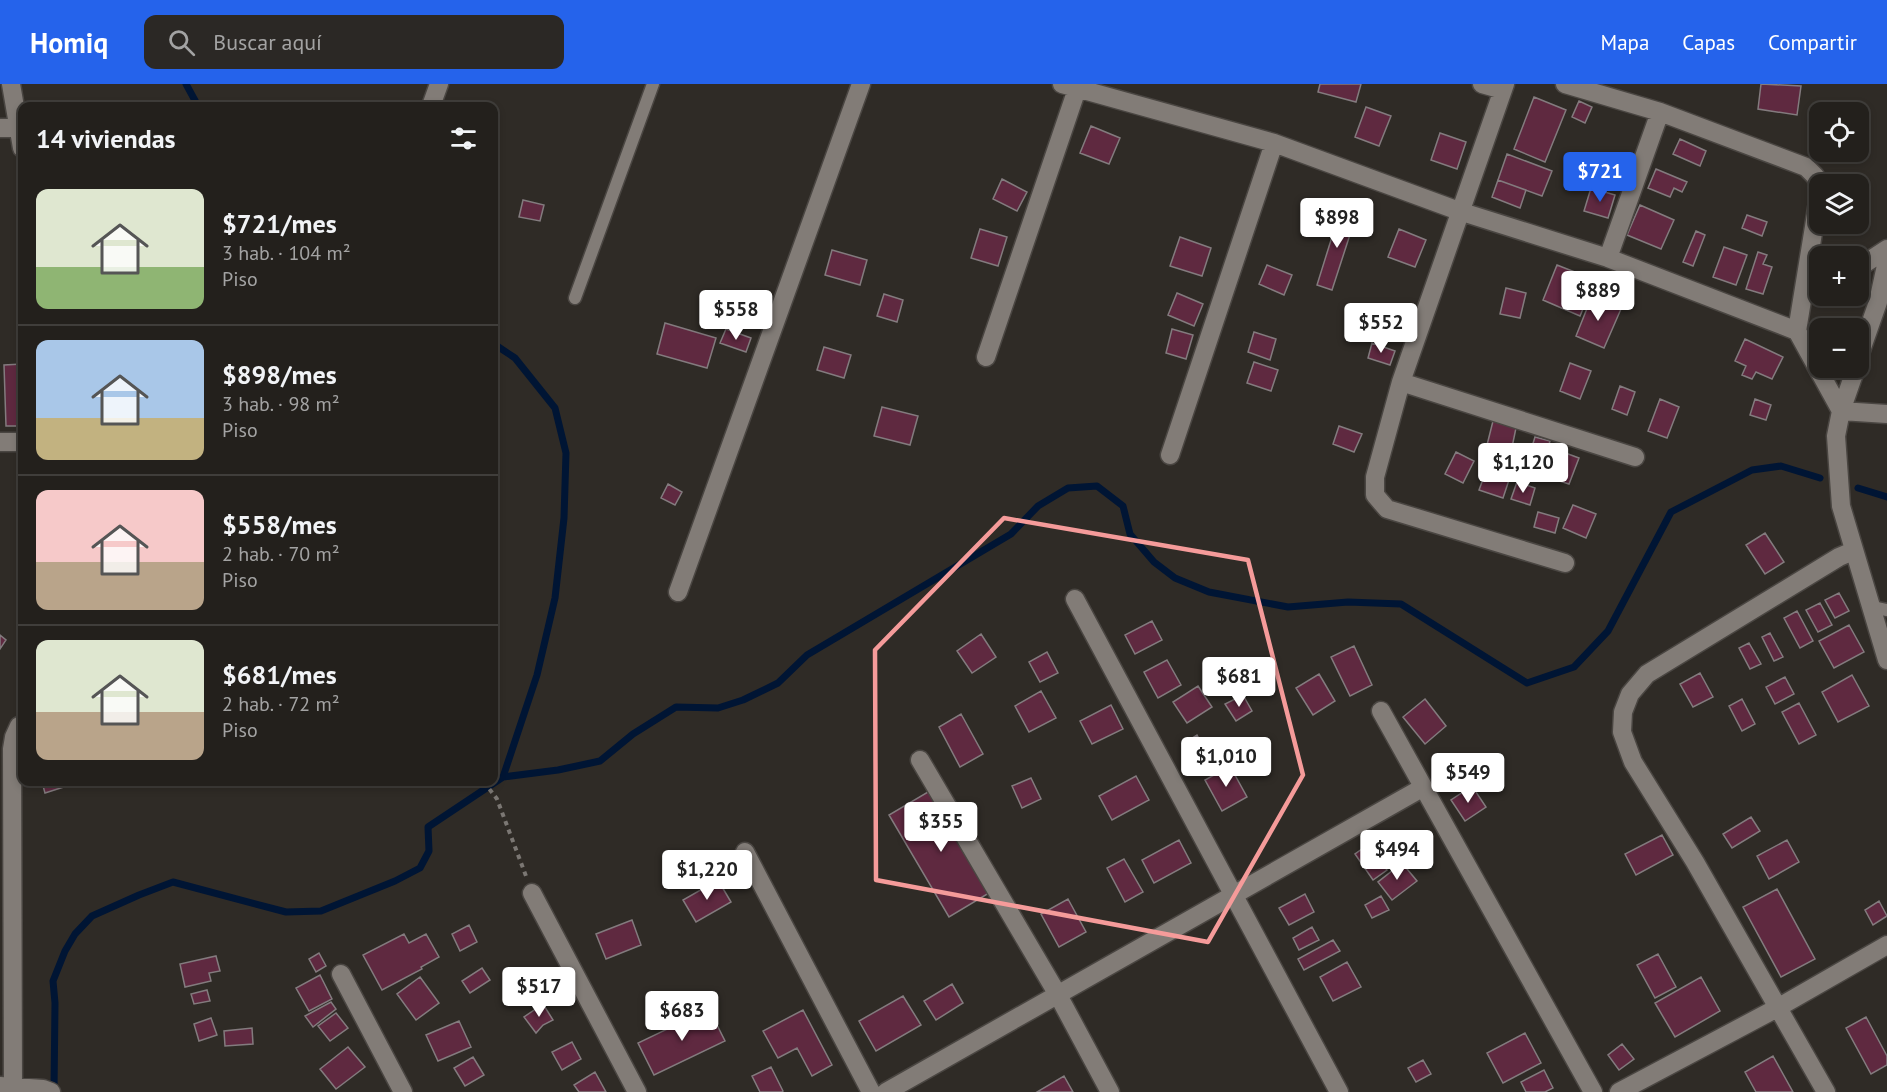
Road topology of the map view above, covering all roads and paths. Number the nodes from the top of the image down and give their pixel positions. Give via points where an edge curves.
1 (10, 84) edge
2 (439, 84) edge
3 (654, 84) edge
4 (861, 84) edge
5 (1482, 84) edge
6 (1565, 84) edge
7 (1070, 86) edge
8 (1504, 87) edge
9 (432, 102) edge
10 (1660, 112) junction
11 (18, 116) edge
12 (18, 128) edge
13 (0, 129) edge
14 (1274, 143) junction
15 (1813, 174) edge
16 (1459, 211) junction
17 (1813, 234) edge
18 (1887, 249) edge
19 (1608, 258) junction
20 (1869, 261) edge
21 (1887, 261) edge
22 (574, 298) dead end
23 (1809, 302) edge
24 (1801, 307) junction
25 (1869, 328) edge
26 (1797, 331) junction
27 (987, 357) dead end
28 (1853, 378) edge
29 (1401, 382) junction
30 (1841, 411) junction
31 (1887, 414) edge
32 (0, 442) edge
33 (18, 442) edge
34 (1170, 455) dead end
35 (1635, 457) dead end
36 (1853, 551) junction
37 (1564, 563) dead end
38 (678, 592) dead end
39 (1075, 599) dead end
40 (1880, 609) edge
41 (1887, 660) edge
42 (1381, 711) dead end
43 (18, 730) edge
44 (920, 760) dead end
45 (487, 786) edge
46 (1422, 788) junction
47 (745, 852) dead end
48 (532, 893) joint
49 (1234, 896) junction
50 (1887, 945) edge
51 (341, 974) dead end
52 (1058, 995) junction
53 (1779, 1007) junction
54 (7, 1086) edge
55 (47, 1090) edge
56 (403, 1092) edge
57 (637, 1092) edge
58 (871, 1092) edge
59 (886, 1092) edge
60 (1110, 1092) edge
61 (1339, 1092) edge
62 (1593, 1092) edge
63 (1620, 1092) edge
64 (1826, 1092) edge

1 - 11 street
2 - 9 street
3 - 22 lane
4 - 38 street
5 - 8 street
6 - 10 street
7 - 14 street
7 - 27 street
8 - 16 street
10 - 15 street via 1806,167
10 - 19 street
12 - 13 street
14 - 16 street
14 - 34 street
16 - 19 street
16 - 29 street
17 - 24 street
18 - 20 street
19 - 26 street
21 - 25 street
23 - 24 street
24 - 26 street
26 - 30 street
28 - 30 street
29 - 35 street
29 - 37 street via 1375,477 1375,495 1387,509
30 - 31 street
30 - 36 street via 1836,436 1837,463 1841,506
32 - 33 street
36 - 40 street
36 - 53 street via 1647,674 1630,694 1623,712 1622,732 1633,762
39 - 49 street
40 - 41 street
42 - 46 street
43 - 54 street via 12,749
44 - 52 street
45 - 48 path via 497,799
46 - 49 street
46 - 62 street
47 - 58 street
48 - 57 street
49 - 52 street
49 - 61 street
50 - 53 street
51 - 56 street
52 - 59 street
52 - 60 street
53 - 63 street
53 - 64 street
54 - 55 street

